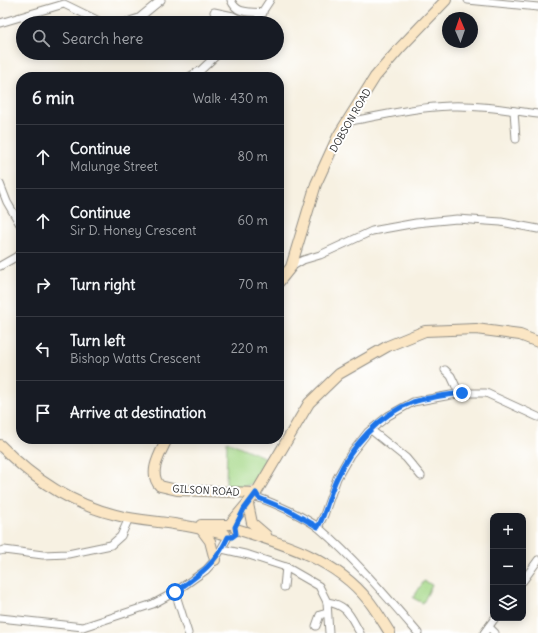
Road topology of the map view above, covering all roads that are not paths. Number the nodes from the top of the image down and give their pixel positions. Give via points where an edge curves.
1 (161, 0) edge
2 (231, 0) edge
3 (270, 0) edge
4 (446, 0) edge
5 (468, 0) edge
6 (538, 7) edge
7 (214, 12) dead end
8 (263, 13) junction
9 (24, 16) edge
10 (89, 16) edge
11 (141, 16) edge
12 (233, 16) edge
13 (261, 16) edge
14 (16, 18) edge
15 (0, 23) edge
16 (212, 60) edge
17 (198, 72) edge
18 (514, 111) junction
19 (538, 114) edge
20 (346, 122) junction
21 (516, 139) dead end
22 (0, 184) edge
23 (16, 217) edge
24 (538, 229) edge
25 (16, 257) edge
26 (0, 266) edge
27 (291, 267) junction
28 (284, 276) edge
29 (538, 342) edge
30 (445, 370) dead end
31 (459, 393) junction
32 (538, 417) edge
33 (370, 430) junction
34 (165, 444) edge
35 (0, 445) edge
36 (421, 476) dead end
37 (256, 493) junction
38 (246, 507) junction
39 (129, 518) junction
40 (181, 525) junction
41 (318, 527) junction
42 (201, 529) junction
43 (231, 530) junction
44 (270, 539) junction
45 (222, 549) junction
46 (0, 551) edge
47 (215, 560) junction
48 (538, 560) edge
49 (286, 568) junction
50 (526, 577) edge
51 (284, 587) dead end
52 (175, 592) junction
53 (327, 602) junction
54 (328, 613) junction
55 (0, 618) edge
56 (494, 621) edge
57 (316, 626) dead end
58 (82, 630) edge
59 (486, 630) edge
60 (189, 633) edge
61 (329, 633) edge
62 (360, 633) edge
63 (390, 633) edge
64 (418, 633) edge
65 (496, 633) edge

1 - 11 street
2 - 8 street via 238,10
3 - 8 street
4 - 20 street, DOBSON ROAD via 375,77
5 - 6 street
7 - 12 street
8 - 13 street
9 - 10 street via 64,4
14 - 15 street
16 - 17 street
18 - 19 street
18 - 20 street via 448,106
18 - 21 street
20 - 27 street, DOBSON ROAD via 316,184
22 - 23 street
24 - 27 street via 457,218 416,222 372,231
25 - 26 street
27 - 28 street, DOBSON ROAD
29 - 37 street via 520,335 476,329 425,331 388,346 339,374 309,403
30 - 31 street via 452,376
31 - 32 street via 486,393
31 - 33 street via 413,402
33 - 36 street via 406,458
33 - 41 street via 350,455 337,478
34 - 37 street, GILSON ROAD via 156,462 155,476 157,484 164,488
35 - 39 street via 30,473 64,495 98,510
37 - 38 street
37 - 41 street via 259,498 288,510
38 - 43 street
38 - 44 street via 252,523
39 - 40 street
39 - 46 street via 120,536 111,545 68,554 43,555
40 - 42 street
40 - 43 street
41 - 64 street via 383,592
42 - 43 street
42 - 47 street via 210,540
43 - 44 street
43 - 45 street
44 - 63 street via 308,554 350,582 368,600
45 - 47 street
45 - 49 street
47 - 52 street via 206,570
48 - 50 street
49 - 51 street
49 - 53 street via 319,586
52 - 58 street via 153,604
52 - 60 street
53 - 54 street
53 - 62 street via 339,604 344,608
54 - 57 street via 320,615
54 - 61 street
55 - 58 street
56 - 59 street
59 - 65 street

